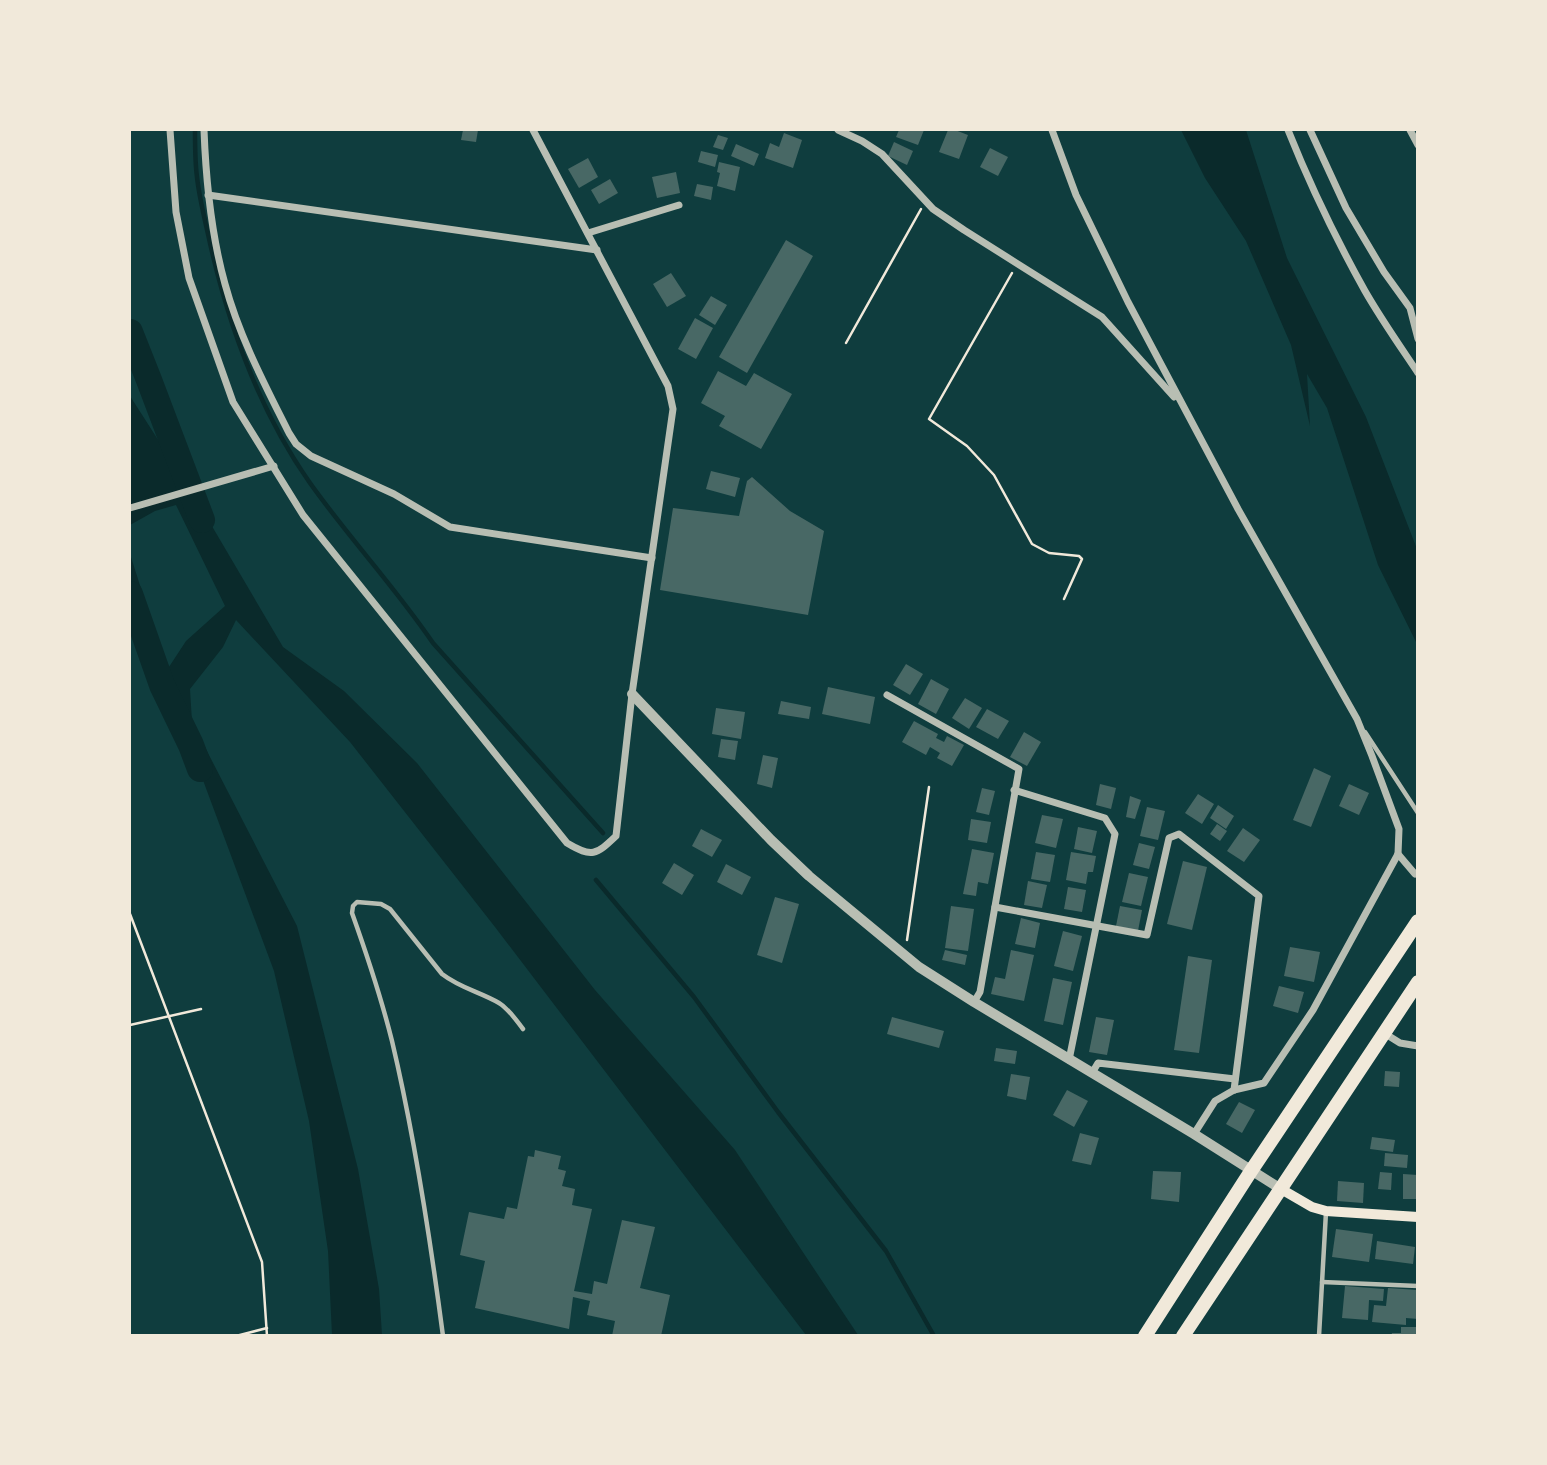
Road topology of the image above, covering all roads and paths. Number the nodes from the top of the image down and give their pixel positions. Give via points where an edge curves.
1 (170, 130) edge
2 (204, 130) edge
3 (533, 130) edge
4 (838, 130) edge
5 (1052, 130) edge
6 (1288, 130) edge
7 (1310, 130) edge
8 (1410, 130) edge
9 (1418, 145) edge
10 (208, 195) junction
11 (926, 200) junction
12 (678, 205) dead end
13 (588, 233) junction
14 (597, 250) junction
15 (1017, 264) junction
16 (1418, 339) edge
17 (846, 344) dead end
18 (1418, 373) edge
19 (1183, 406) junction
20 (270, 467) junction
21 (130, 508) edge
22 (652, 558) junction
23 (1064, 599) dead end
24 (632, 694) junction
25 (887, 695) dead end
26 (1357, 719) junction
27 (929, 787) dead end
28 (1014, 790) junction
29 (1418, 813) edge
30 (1398, 854) junction
31 (1415, 874) dead end
32 (995, 907) junction
33 (130, 914) edge
34 (1418, 921) edge
35 (1096, 926) junction
36 (901, 953) junction
37 (1418, 982) edge
38 (974, 1002) junction
39 (201, 1009) dead end
40 (169, 1016) junction
41 (130, 1025) edge
42 (523, 1028) dead end
43 (1384, 1033) junction
44 (1418, 1046) edge
45 (1069, 1060) junction
46 (1092, 1073) junction
47 (1235, 1080) junction
48 (1234, 1090) junction
49 (1194, 1134) junction
50 (1251, 1171) junction
51 (1281, 1189) junction
52 (1326, 1211) junction
53 (1418, 1217) edge
54 (1322, 1282) junction
55 (1418, 1286) edge
56 (267, 1328) junction
57 (236, 1335) edge
58 (267, 1335) edge
59 (443, 1335) edge
60 (1145, 1335) edge
61 (1183, 1335) edge
62 (1319, 1335) edge

1 - 20 street via 176,212 189,278 233,402
2 - 10 street
3 - 13 street
4 - 11 street via 882,154
5 - 19 street via 1082,207
6 - 18 street via 1329,224 1366,293
7 - 16 street via 1346,208 1410,308
8 - 9 street
10 - 14 street
10 - 22 street via 225,286 249,351 296,444 450,527
11 - 15 street
11 - 17 path
12 - 13 street
13 - 14 street
14 - 22 street via 668,386 673,409
15 - 19 street via 1102,317
15 - 23 path via 929,419 967,446 994,475 1032,544 1049,553 1082,559
19 - 26 street
20 - 21 street
20 - 24 street via 303,515 567,843 584,853 601,850 617,836
22 - 24 street
24 - 36 street via 809,876
25 - 28 street via 1018,769
26 - 29 lane
26 - 30 street via 1399,829
27 - 36 path via 907,944
28 - 32 street
28 - 35 street via 1105,818 1115,834
30 - 31 street
30 - 48 street via 1313,1010 1264,1083
32 - 35 street
32 - 38 street via 980,992
33 - 40 path
34 - 50 highway
35 - 45 street
35 - 47 street via 1147,935 1168,838 1179,834 1259,896
36 - 38 street
37 - 43 highway
38 - 45 street
39 - 40 path
40 - 41 path
40 - 56 path via 262,1262
42 - 59 lane via 498,1003 442,974 390,909 357,902 353,906 409,1118
43 - 44 street via 1399,1043
43 - 51 highway
45 - 46 street
46 - 47 street via 1098,1063
46 - 49 street
47 - 48 street
48 - 49 street via 1215,1101
49 - 50 street
50 - 51 street
50 - 60 highway
51 - 52 main road
51 - 61 highway
52 - 53 main road
52 - 54 lane
54 - 55 lane
54 - 62 lane
56 - 57 path
56 - 58 path

